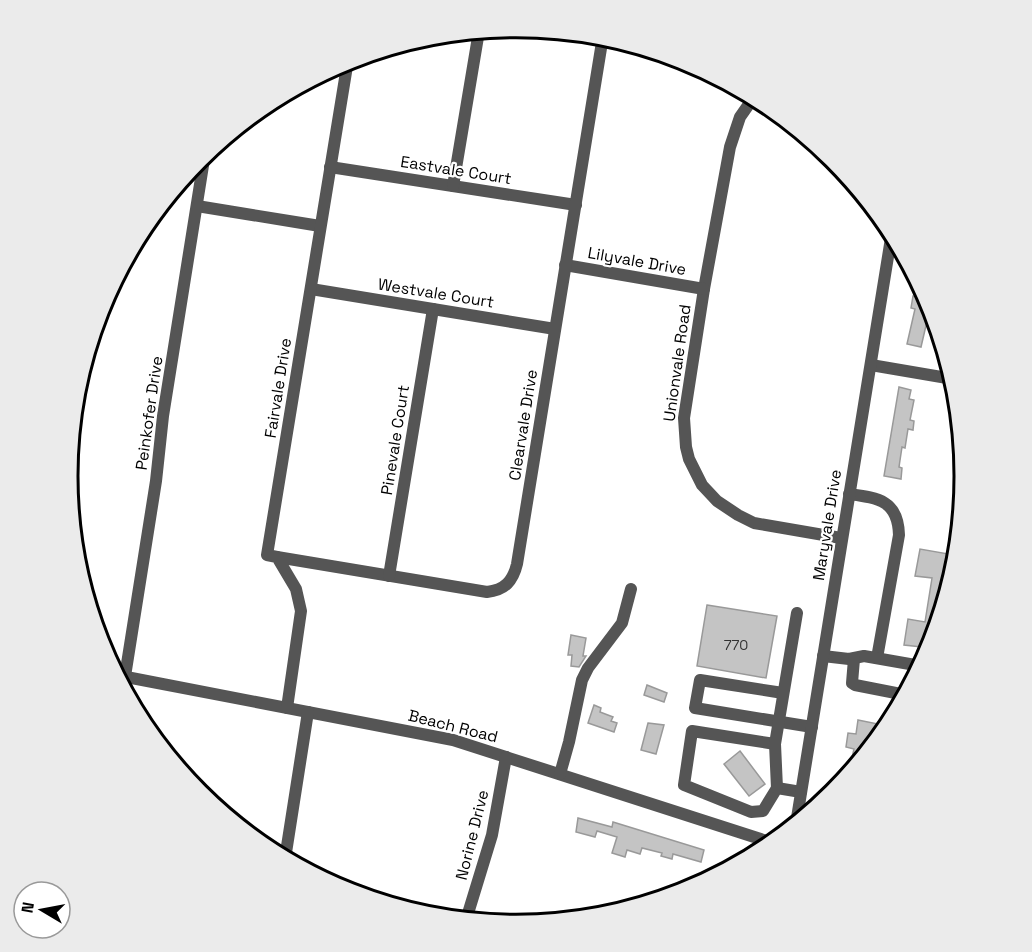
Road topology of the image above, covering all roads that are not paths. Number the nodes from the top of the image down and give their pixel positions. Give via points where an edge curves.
1 (478, 39) edge
2 (601, 46) edge
3 (346, 72) edge
4 (749, 104) edge
5 (330, 167) junction
6 (202, 170) edge
7 (453, 186) junction
8 (576, 205) junction
9 (197, 206) junction
10 (320, 226) junction
11 (890, 247) edge
12 (565, 266) junction
13 (310, 289) junction
14 (704, 289) junction
15 (432, 309) junction
16 (555, 329) junction
17 (871, 365) junction
18 (943, 377) edge
19 (849, 494) junction
20 (842, 538) junction
21 (277, 556) junction
22 (389, 576) junction
23 (631, 589) dead end
24 (797, 613) dead end
25 (823, 656) junction
26 (877, 658) junction
27 (854, 659) junction
28 (912, 664) edge
29 (123, 669) edge
30 (129, 681) edge
31 (897, 692) edge
32 (783, 693) junction
33 (287, 708) junction
34 (308, 712) junction
35 (778, 721) junction
36 (812, 727) junction
37 (775, 744) junction
38 (506, 757) junction
39 (560, 774) junction
40 (777, 788) junction
41 (801, 792) junction
42 (798, 812) edge
43 (762, 839) edge
44 (286, 850) edge
45 (468, 912) edge

1 - 7 street
2 - 8 street, Clearvale Drive
3 - 5 street, Fairvale Drive
4 - 14 street, Unionvale Road via 729,147
5 - 7 street, Eastvale Court
5 - 10 street, Fairvale Drive
6 - 9 street, Peinkofer Drive
7 - 8 street, Eastvale Court
8 - 12 street, Clearvale Drive
9 - 10 street
9 - 29 street, Peinkofer Drive
10 - 13 street, Fairvale Drive
11 - 17 street, Maryvale Drive
12 - 14 street, Lilyvale Drive
12 - 16 street, Clearvale Drive
13 - 15 street, Westvale Court
13 - 21 street, Fairvale Drive via 267,555
14 - 20 street, Unionvale Road via 684,418 686,447 697,476 717,501 748,520
15 - 16 street, Westvale Court
15 - 22 street, Pinevale Court
16 - 22 street, Clearvale Drive via 513,578 500,589 487,592
17 - 18 street
17 - 19 street, Maryvale Drive
19 - 20 street, Maryvale Drive
19 - 26 street via 885,502 898,522
20 - 25 street, Maryvale Drive
21 - 22 street, Clearvale Drive
21 - 33 street, Fairvale Drive via 296,589 301,611
23 - 39 street via 622,622 582,680
24 - 32 street
25 - 27 street
25 - 36 street, Maryvale Drive
26 - 27 street
26 - 28 street
27 - 31 street via 852,683
30 - 33 street, Beach Road
32 - 35 street
32 - 35 street via 700,680 695,708
33 - 34 street, Beach Road
34 - 38 street, Beach Road via 453,740
34 - 44 street
35 - 36 street
35 - 37 street
36 - 41 street, Maryvale Drive
37 - 40 street
37 - 40 street via 692,730 684,785 751,812 764,811
38 - 39 street, Beach Road
38 - 45 street, Norine Drive via 492,835
39 - 43 street, Beach Road
40 - 41 street
41 - 42 street, Maryvale Drive

